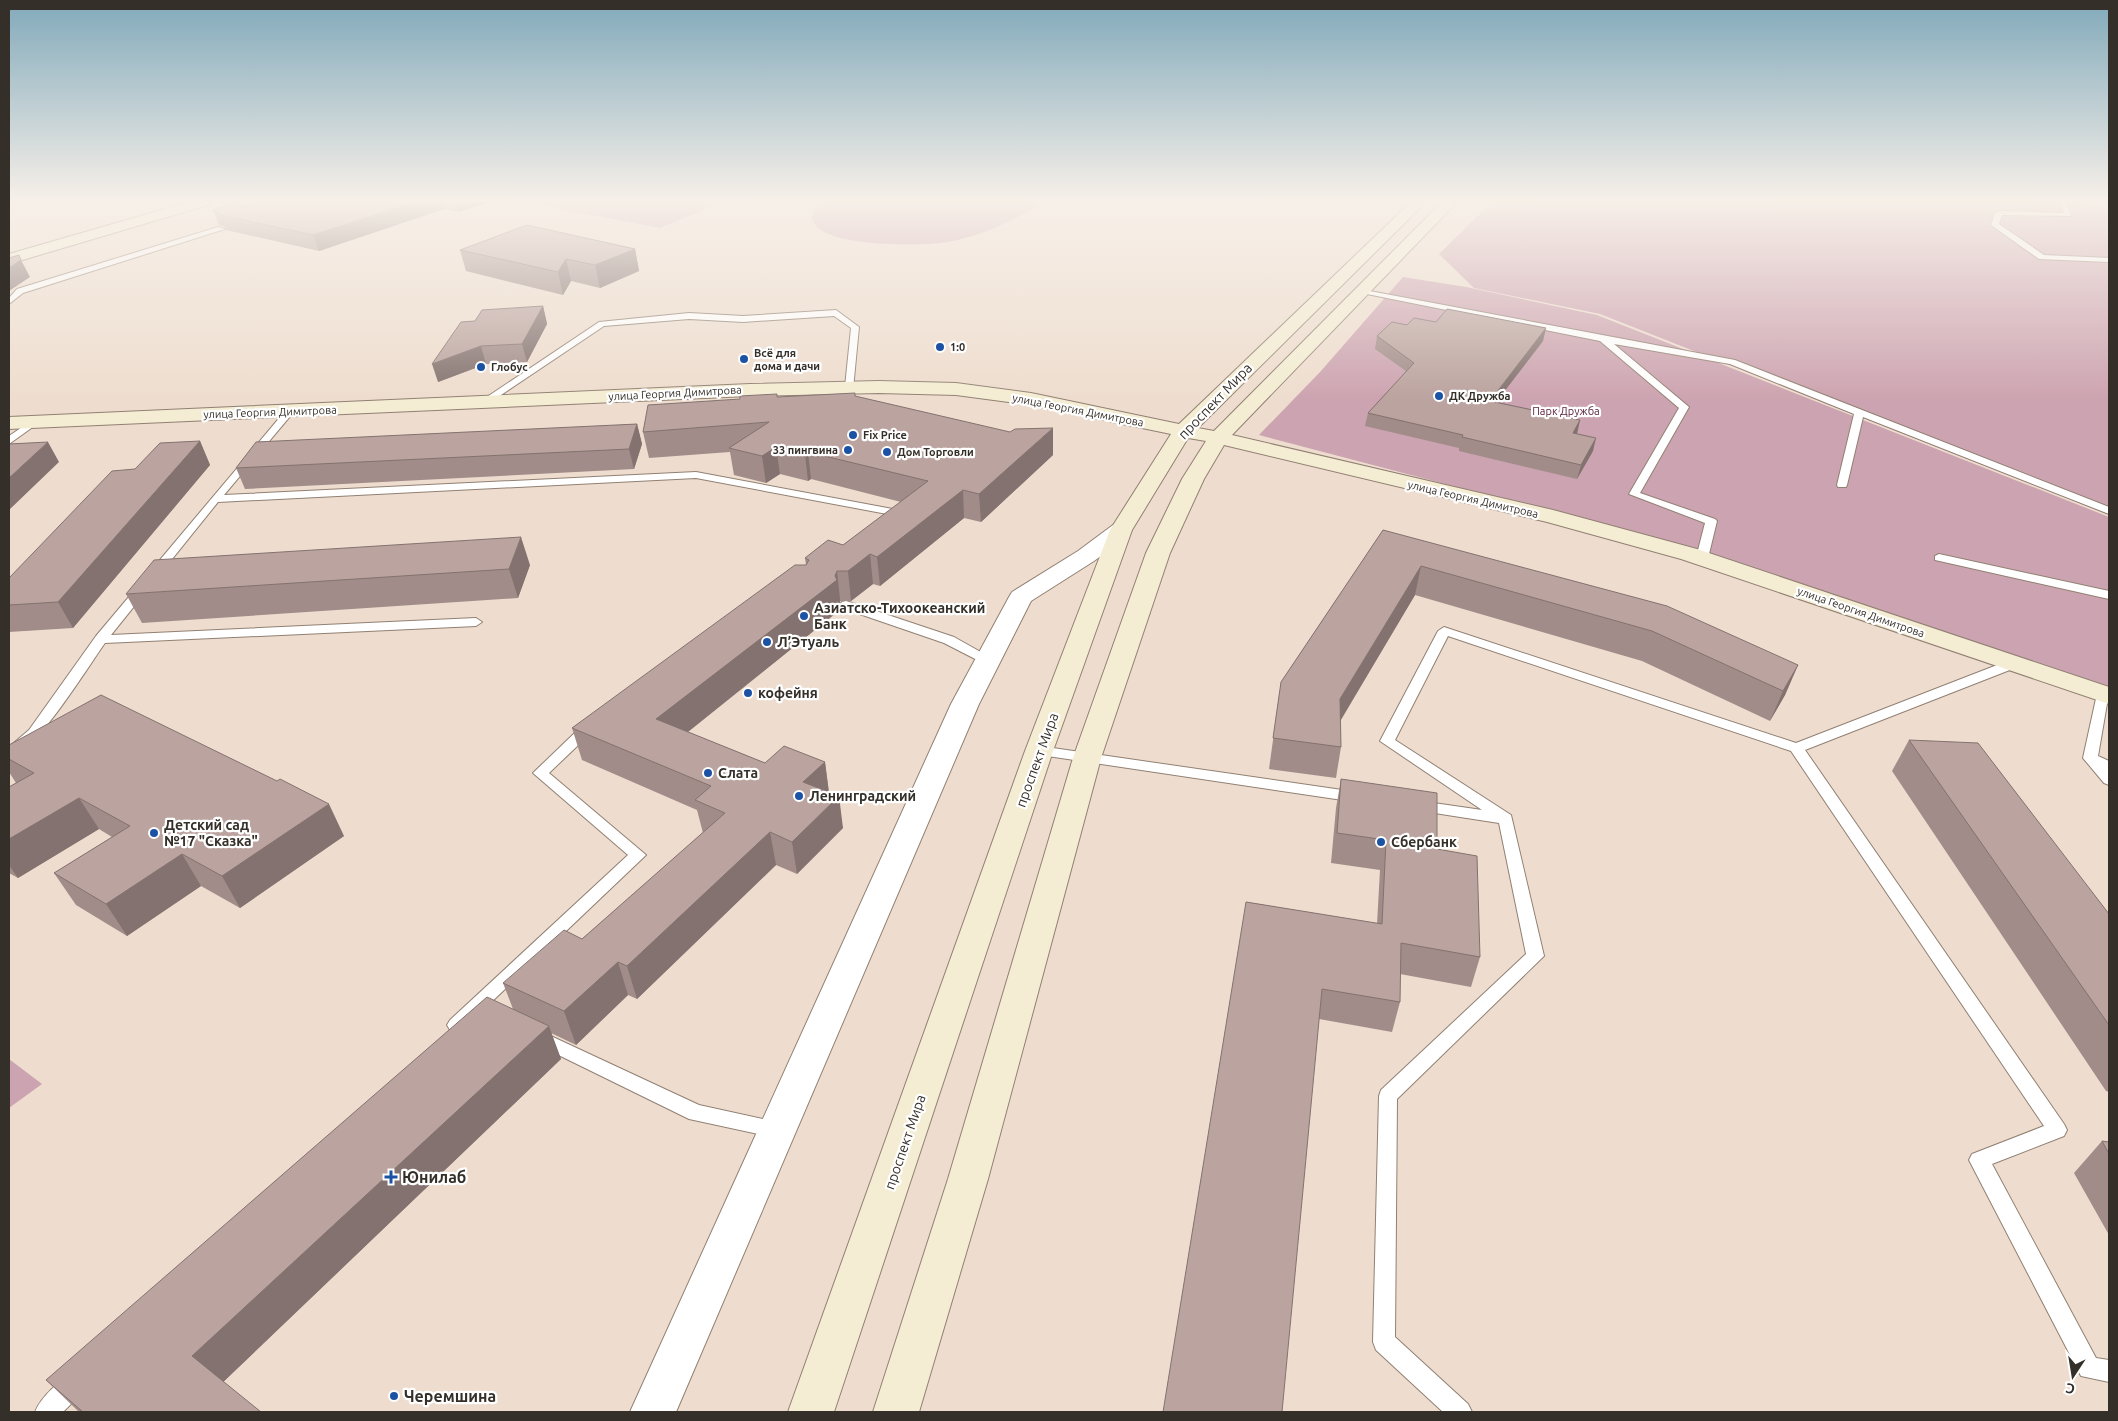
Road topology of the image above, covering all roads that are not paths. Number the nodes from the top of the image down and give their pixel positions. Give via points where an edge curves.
1 (94, 268) edge
2 (1351, 268) edge
3 (1384, 268) edge
4 (1362, 291) junction
5 (9, 302) edge
6 (1603, 339) junction
7 (850, 387) junction
8 (483, 403) junction
9 (289, 412) junction
10 (1859, 412) junction
11 (34, 422) junction
12 (9, 423) edge
13 (1183, 431) junction
14 (1218, 438) junction
15 (9, 441) edge
16 (1842, 484) dead end
17 (216, 499) junction
18 (2109, 511) edge
19 (882, 522) edge
20 (1121, 530) junction
21 (1702, 558) junction
22 (1939, 558) dead end
23 (2109, 595) edge
24 (846, 605) dead end
25 (476, 622) dead end
26 (101, 639) junction
27 (988, 660) junction
28 (2015, 663) junction
29 (2107, 695) edge
30 (604, 713) edge
31 (1796, 748) junction
32 (1039, 751) junction
33 (9, 754) edge
34 (1087, 758) junction
35 (2090, 758) junction
36 (2109, 767) edge
37 (2109, 780) edge
38 (1372, 799) edge
39 (1401, 803) edge
40 (1506, 819) junction
41 (475, 1007) junction
42 (493, 1016) edge
43 (519, 1028) edge
44 (446, 1034) edge
45 (778, 1130) junction
46 (89, 1370) edge
47 (2109, 1371) edge
48 (47, 1412) edge
49 (653, 1412) edge
50 (811, 1412) edge
51 (896, 1412) edge
52 (1460, 1412) edge

1 - 5 lane via 20,291
2 - 13 street, проспект Мира
3 - 4 street, проспект Мира
4 - 6 lane
4 - 14 street, проспект Мира
6 - 10 lane via 1732,362
6 - 21 lane via 1684,407 1634,494 1710,521
7 - 8 street, улица Георгия Димитрова
7 - 8 lane via 855,327 836,313 743,319 689,316 602,324
7 - 13 street, улица Георгия Димитрова via 956,389 1031,399
8 - 9 street, улица Георгия Димитрова
9 - 11 street, улица Георгия Димитрова
9 - 17 lane
10 - 16 lane
10 - 18 lane
11 - 12 street, улица Георгия Димитрова
11 - 15 lane
13 - 14 street, улица Георгия Димитрова
13 - 20 street, проспект Мира
14 - 21 street, улица Георгия Димитрова via 1553,518
14 - 34 street, проспект Мира via 1193,479 1158,553
17 - 19 lane via 696,475 898,513
17 - 26 lane
20 - 27 street via 1021,597
20 - 32 street, проспект Мира
21 - 28 street, улица Георгия Димитрова
22 - 23 lane
24 - 27 lane via 949,640
25 - 26 lane
26 - 33 lane via 34,733
27 - 45 street via 965,704
28 - 29 street, улица Георгия Димитрова
28 - 31 lane
29 - 35 lane
30 - 41 lane via 540,773 638,855
31 - 40 lane via 1444,631 1387,741
31 - 47 lane via 2057,1130 1979,1160 2089,1368
32 - 34 lane
32 - 50 street, проспект Мира
34 - 38 lane
34 - 51 street, проспект Мира via 968,1179
35 - 36 lane
35 - 37 lane
39 - 40 lane
40 - 52 lane via 1535,956 1388,1096 1384,1342
41 - 42 lane
41 - 44 lane
43 - 45 lane via 696,1113
45 - 49 street
46 - 48 lane

